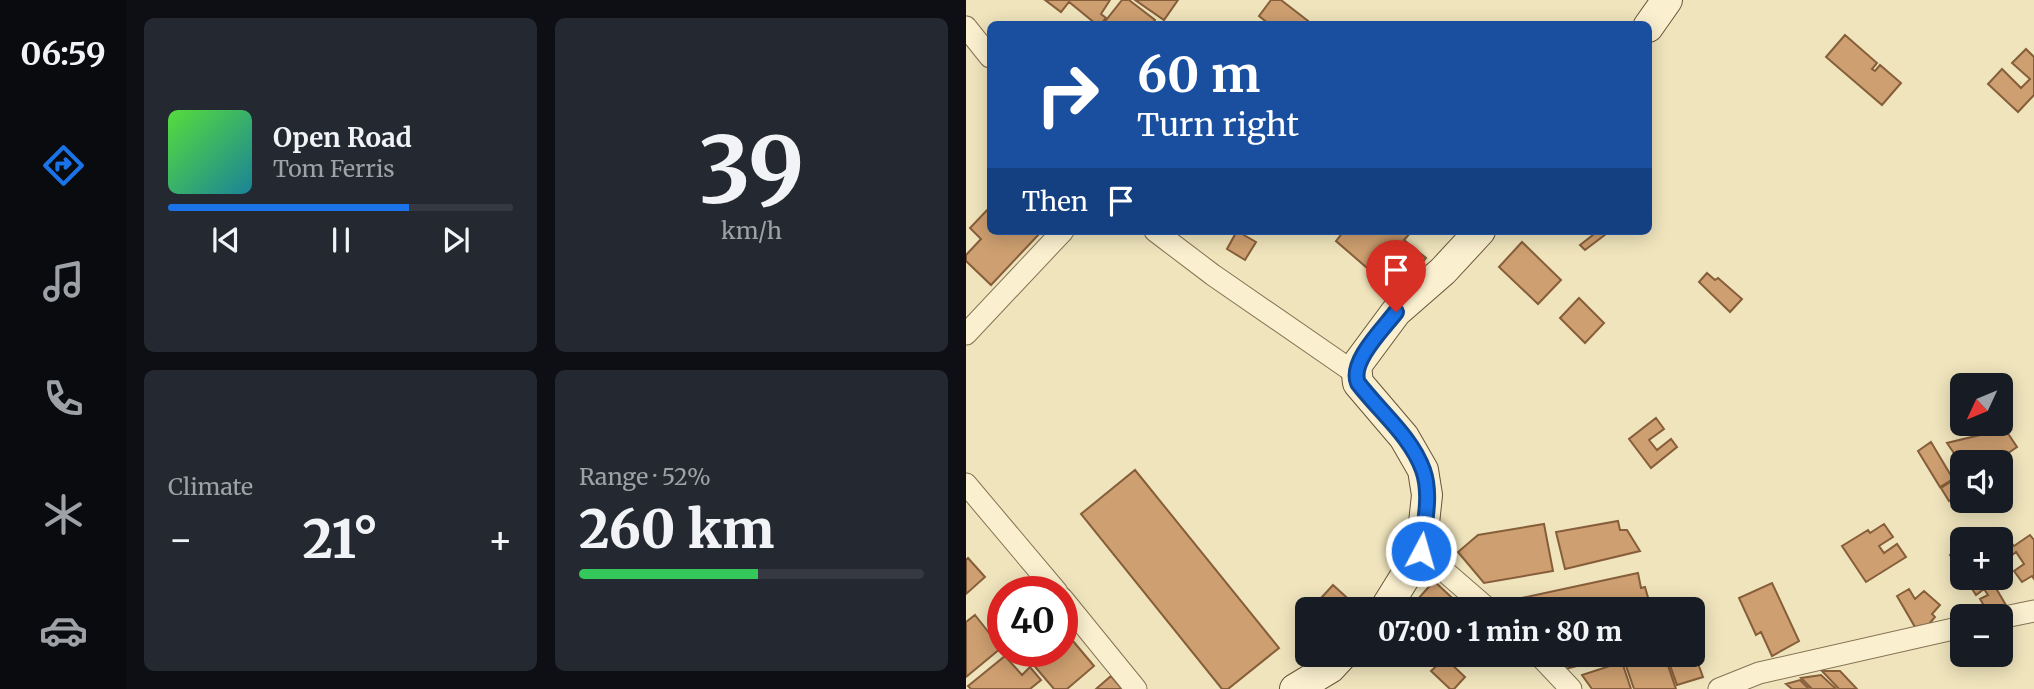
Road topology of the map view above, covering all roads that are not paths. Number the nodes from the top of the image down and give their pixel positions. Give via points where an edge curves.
1 (1667, 0) edge
2 (1652, 21) edge
3 (966, 27) edge
4 (987, 53) edge
5 (1059, 235) edge
6 (1160, 235) edge
7 (1476, 235) edge
8 (966, 334) edge
9 (1355, 373) junction
10 (966, 484) edge
11 (1421, 551) junction
12 (1044, 576) edge
13 (1392, 597) edge
14 (1474, 597) edge
15 (2034, 611) edge
16 (2013, 615) edge
17 (1078, 618) edge
18 (1950, 630) edge
19 (1331, 667) edge
20 (1550, 667) edge
21 (1136, 689) edge
22 (1295, 689) edge
23 (1571, 689) edge
24 (1719, 689) edge

1 - 2 street
3 - 4 street
5 - 8 street
6 - 9 street
7 - 9 street via 1396,312
9 - 11 street via 1423,470 1427,495
10 - 12 street
11 - 13 street
11 - 14 street
15 - 16 street
17 - 21 street
18 - 24 street via 1759,673
19 - 22 street
20 - 23 street

